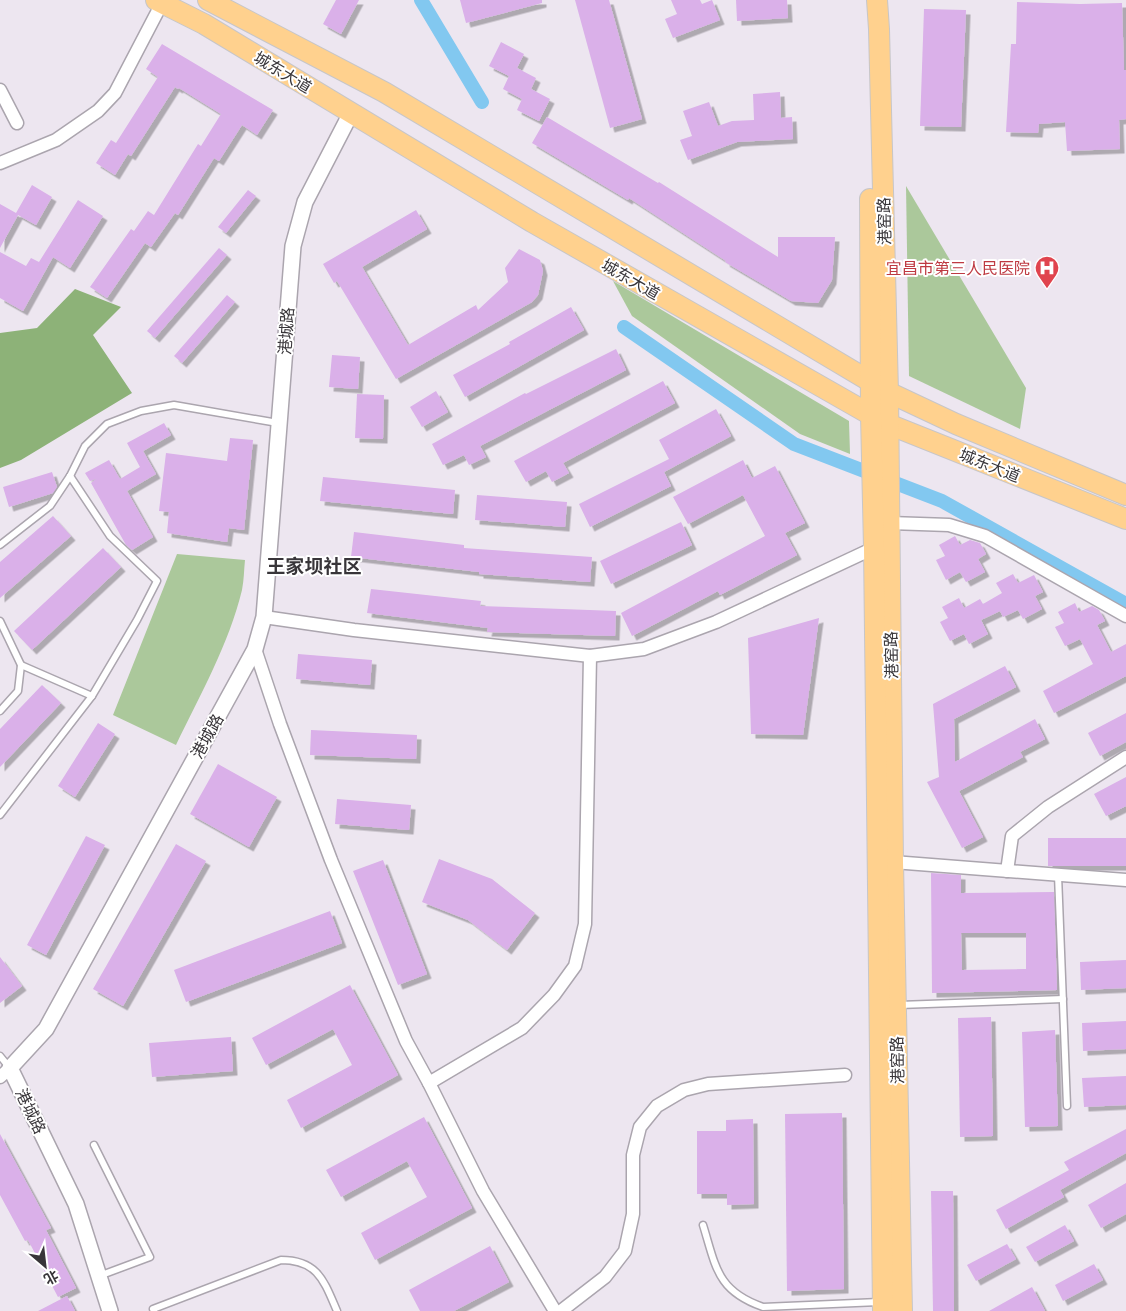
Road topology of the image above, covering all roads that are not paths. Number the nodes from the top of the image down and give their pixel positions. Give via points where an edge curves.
1 (208, 0) edge
2 (866, 0) edge
3 (877, 0) edge
4 (159, 2) edge
5 (0, 90) edge
6 (351, 113) junction
7 (17, 123) dead end
8 (0, 163) edge
9 (880, 388) junction
10 (871, 415) junction
11 (279, 424) junction
12 (888, 424) junction
13 (880, 451) junction
14 (70, 476) junction
15 (1126, 495) edge
16 (884, 516) junction
17 (1126, 520) edge
18 (0, 545) edge
19 (874, 548) junction
20 (1126, 616) edge
21 (264, 617) junction
22 (0, 622) edge
23 (255, 649) junction
24 (590, 656) junction
25 (21, 665) junction
26 (92, 696) junction
27 (0, 711) edge
28 (1126, 757) edge
29 (0, 815) edge
30 (893, 862) junction
31 (1007, 871) junction
32 (1058, 875) junction
33 (1126, 880) edge
34 (1063, 999) junction
35 (896, 1005) junction
36 (0, 1056) edge
37 (5, 1072) edge
38 (845, 1075) dead end
39 (429, 1084) junction
40 (1067, 1106) dead end
41 (94, 1145) dead end
42 (703, 1225) dead end
43 (99, 1276) junction
44 (883, 1306) edge
45 (763, 1309) edge
46 (110, 1311) edge
47 (154, 1311) edge
48 (336, 1311) edge
49 (555, 1311) edge
50 (561, 1311) edge
51 (902, 1311) edge

1 - 9 main road, 城东大道 via 384,92
2 - 9 main road, 港窑路
3 - 9 main road, 港窑路
4 - 6 main road, 城东大道 via 204,24
4 - 8 street via 115,93 98,111 56,140
5 - 7 street
6 - 10 main road, 城东大道 via 532,222
6 - 11 street, 港城路 via 305,202 293,246
9 - 10 main road, 港窑路
9 - 12 main road, 港窑路
9 - 15 main road, 城东大道 via 956,424
10 - 12 main road, 城东大道
10 - 13 main road, 港窑路
11 - 14 lane via 174,405 141,411 107,424 85,446
11 - 21 street, 港城路
12 - 13 main road, 港窑路
12 - 17 main road, 城东大道
13 - 16 main road, 港窑路
14 - 18 lane via 50,506
14 - 26 lane via 110,536 157,581
16 - 19 main road, 港窑路
16 - 20 street via 949,525 985,536
16 - 30 main road, 港窑路
19 - 24 street via 716,622 644,649
19 - 44 main road, 港窑路
21 - 23 street, 港城路
21 - 24 street
22 - 25 lane
23 - 37 street, 港城路 via 46,1029
23 - 39 street via 331,860 406,1041
24 - 39 street via 585,924 575,966 554,995 522,1028
25 - 26 lane
25 - 27 lane via 18,690
26 - 29 lane
28 - 31 street via 1048,807 1012,836
30 - 31 street
30 - 35 main road, 港窑路
31 - 32 street
32 - 33 street
32 - 34 lane
34 - 35 lane
34 - 40 lane
35 - 51 main road, 港窑路
36 - 37 lane
37 - 43 street, 港城路 via 76,1204
38 - 50 street via 708,1084 684,1090 657,1106 640,1127 633,1156 633,1214 625,1251 605,1277
39 - 49 street via 483,1191
41 - 43 lane via 150,1257
42 - 45 lane via 717,1271 730,1288
43 - 46 street, 港城路
44 - 45 lane
47 - 48 lane via 281,1260 295,1260 316,1271

